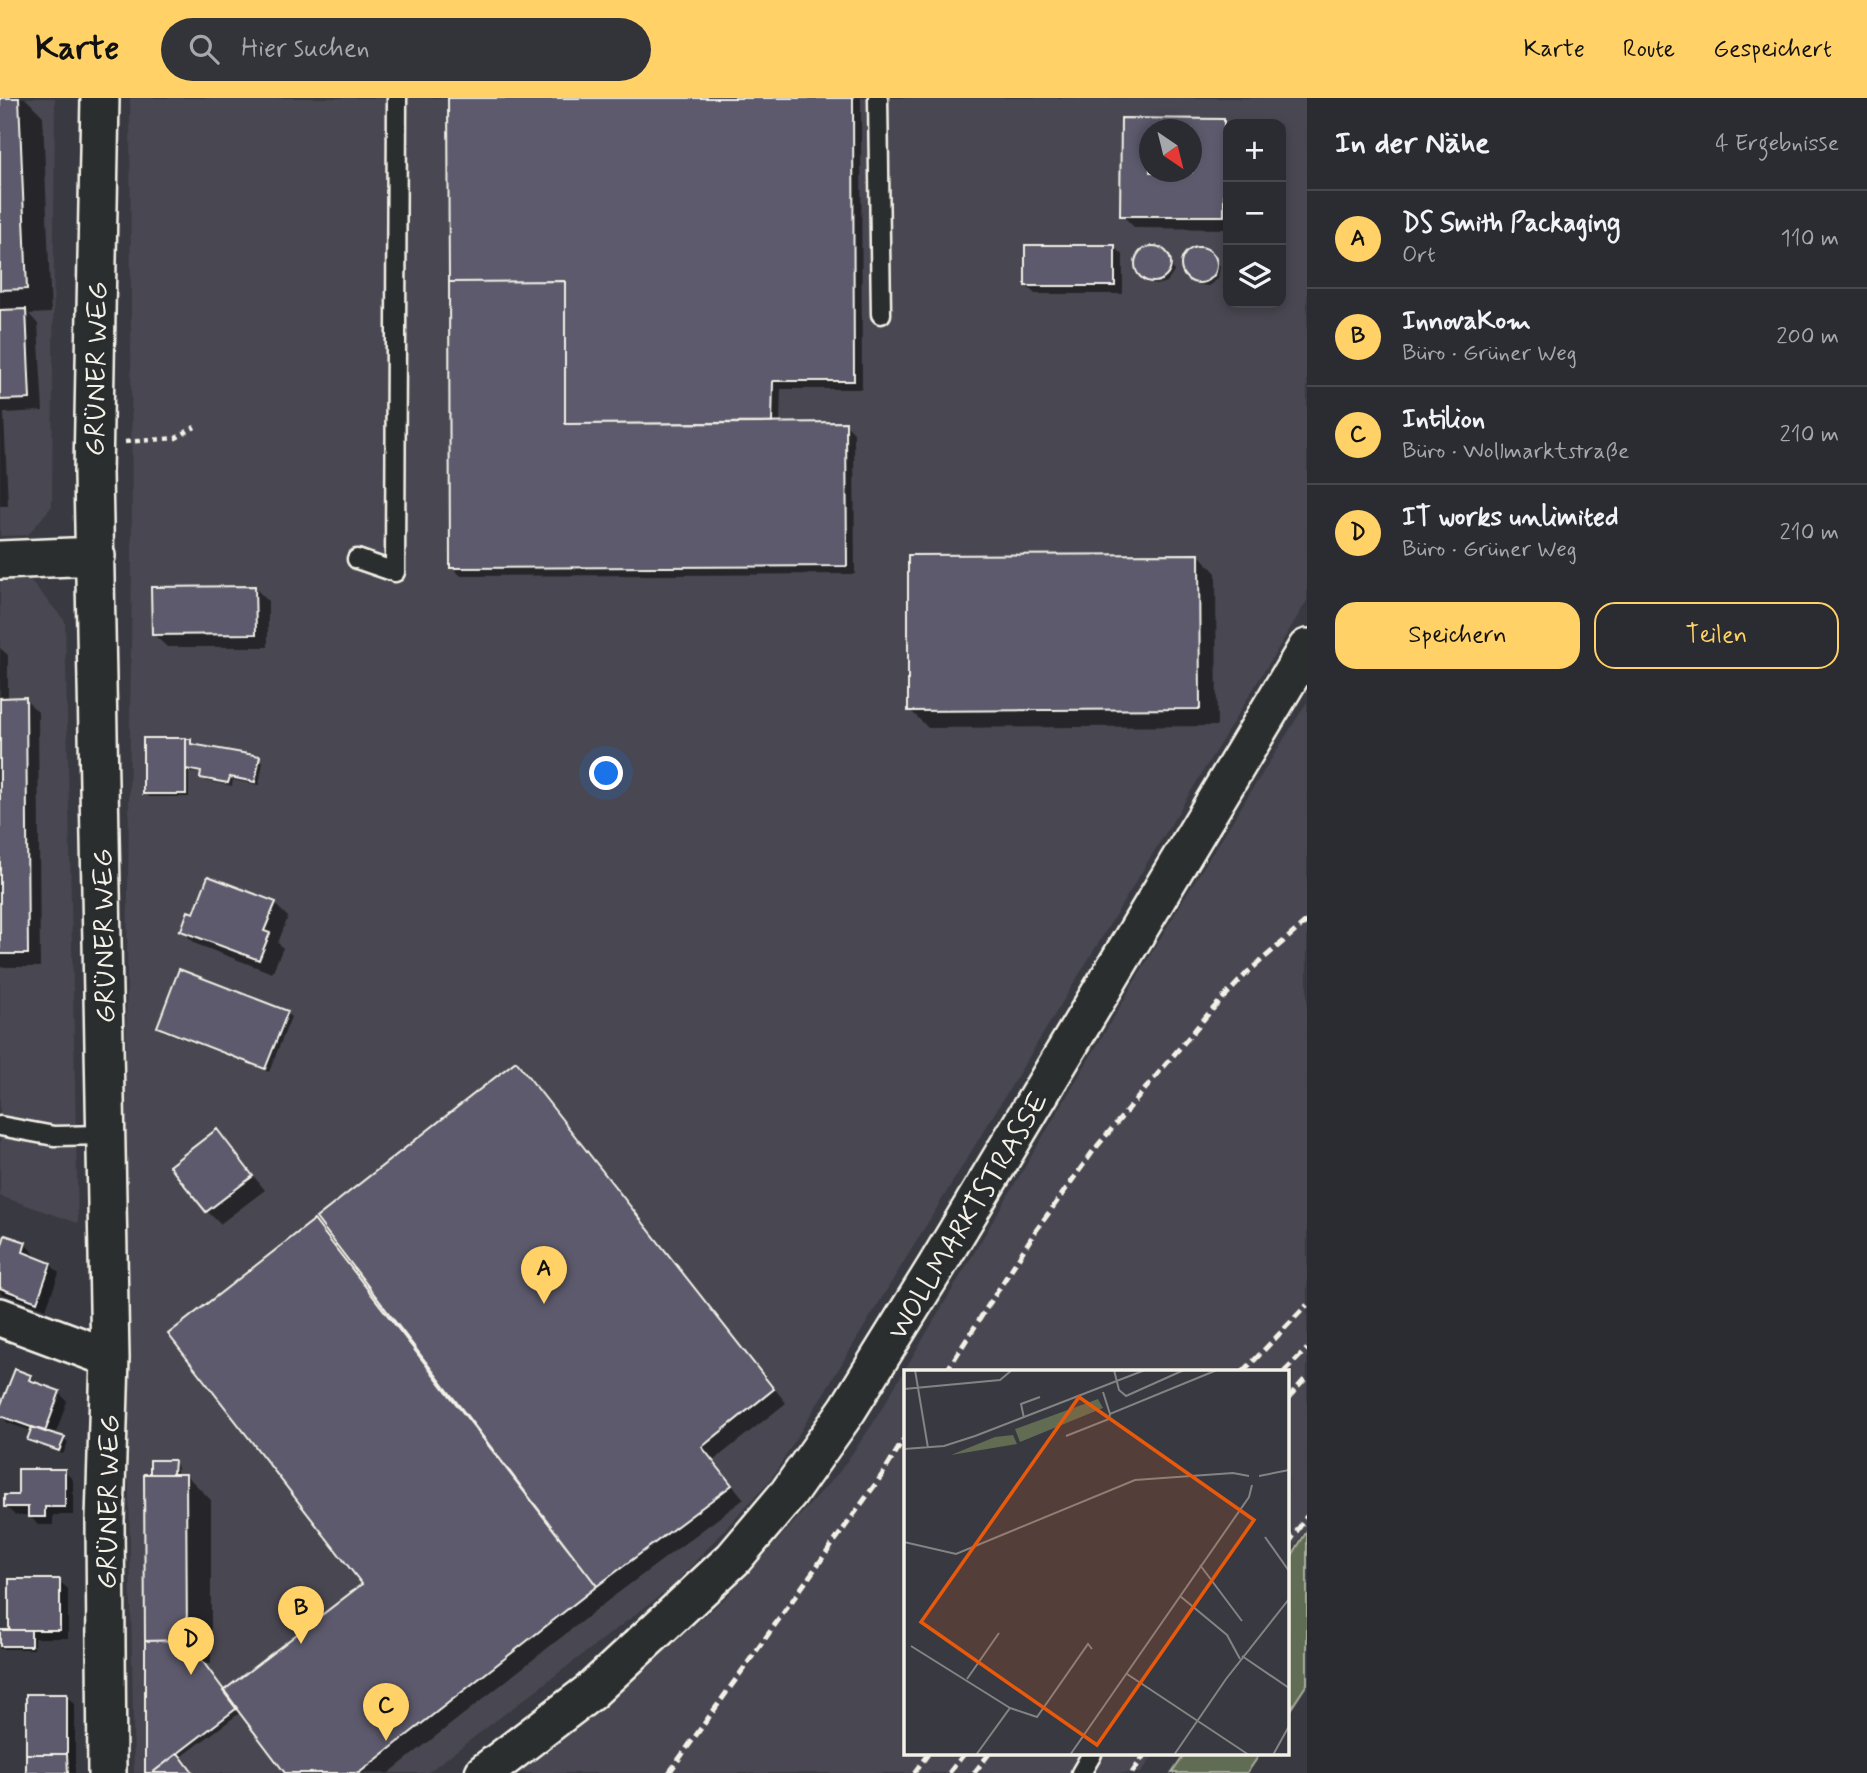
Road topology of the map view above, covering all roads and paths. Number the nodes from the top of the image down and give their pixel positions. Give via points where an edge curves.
1 (100, 98) edge
2 (397, 98) edge
3 (878, 98) edge
4 (881, 314) dead end
5 (195, 427) dead end
6 (125, 452) dead end
7 (96, 556) junction
8 (357, 559) dead end
9 (0, 560) edge
10 (1307, 648) edge
11 (0, 1126) edge
12 (106, 1135) junction
13 (0, 1317) edge
14 (110, 1358) junction
15 (1091, 1756) edge
16 (107, 1773) edge
17 (484, 1773) edge
18 (1082, 1773) edge

1 - 7 street, GRÜNER WEG via 93,473
2 - 8 lane via 395,572
3 - 4 lane
5 - 6 path via 176,438 124,442
7 - 9 street
7 - 12 street, GRÜNER WEG
10 - 17 street, WOLLMARKTSTRASSE via 929,1279 848,1409 788,1494 733,1559 590,1692
11 - 12 lane via 54,1136
12 - 14 street, GRÜNER WEG
13 - 14 street
14 - 16 street, GRÜNER WEG via 105,1520
15 - 18 lane

